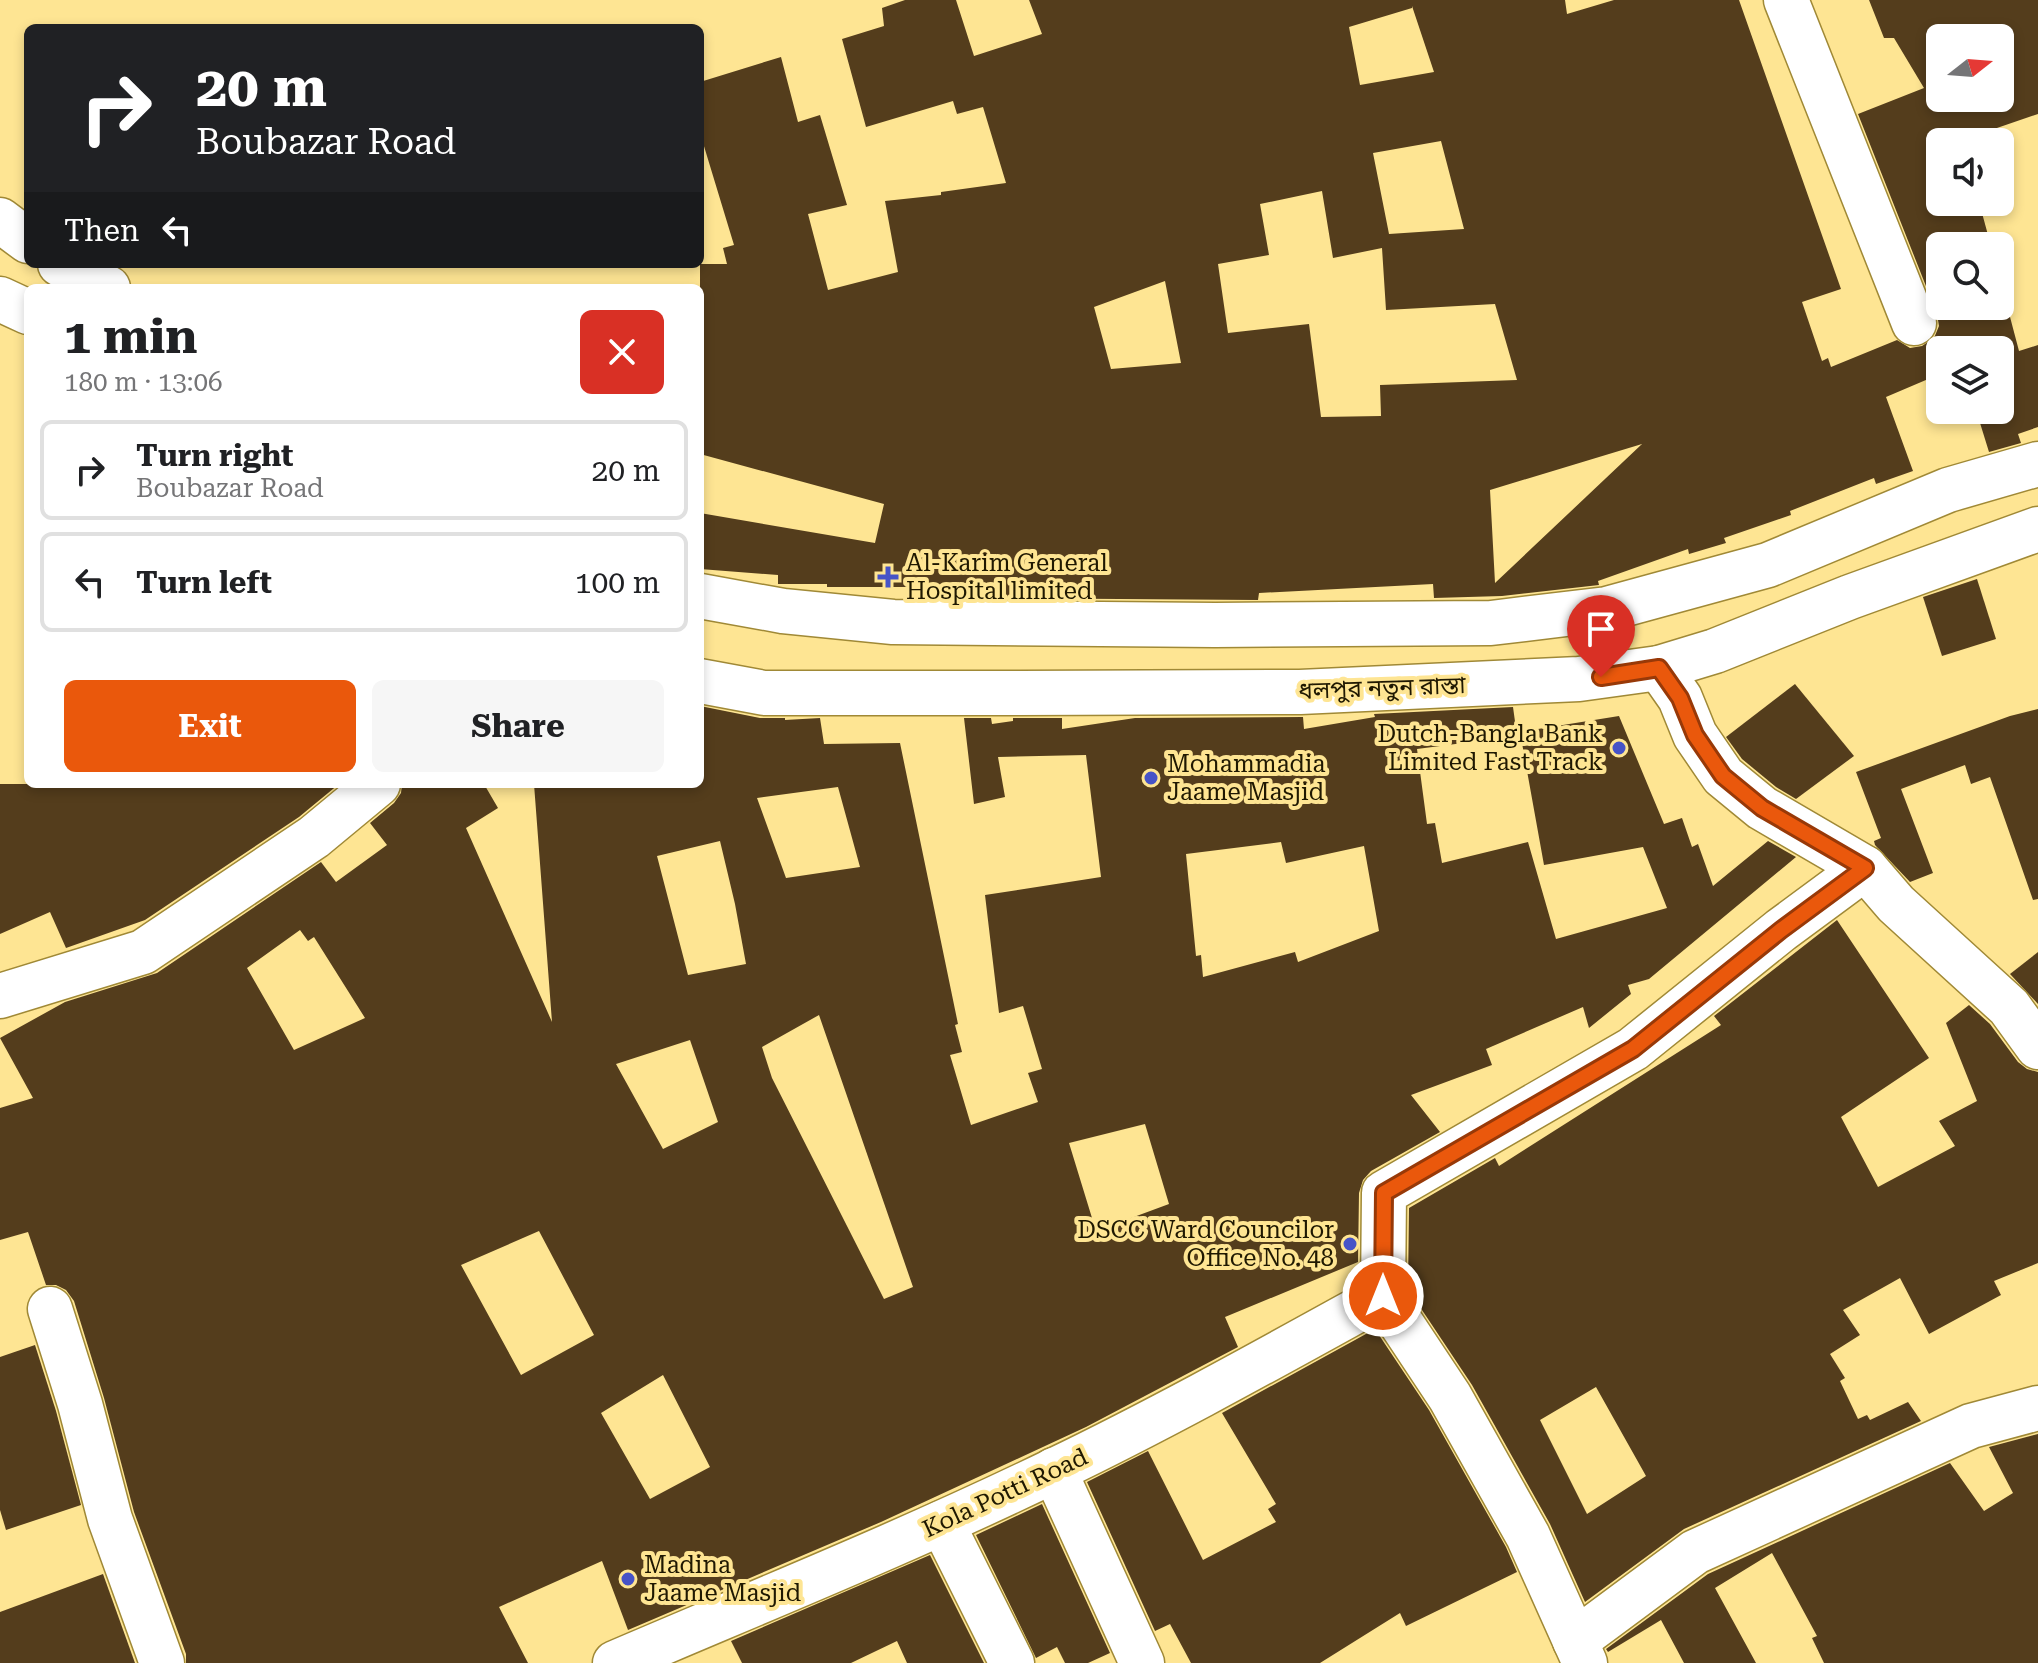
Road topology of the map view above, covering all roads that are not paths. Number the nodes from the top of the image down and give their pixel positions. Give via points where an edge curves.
1 (1786, 0) edge
2 (0, 220) edge
3 (24, 238) edge
4 (68, 268) edge
5 (100, 284) edge
6 (0, 299) edge
7 (24, 310) edge
8 (1914, 323) dead end
9 (2038, 464) edge
10 (2038, 529) edge
11 (704, 597) edge
12 (1659, 668) junction
13 (704, 682) edge
14 (373, 788) edge
15 (1865, 868) junction
16 (0, 996) edge
17 (2038, 1047) edge
18 (1383, 1296) junction
19 (50, 1309) dead end
20 (2038, 1408) edge
21 (1054, 1470) junction
22 (942, 1523) junction
23 (1580, 1652) edge
24 (162, 1663) edge
25 (615, 1663) edge
26 (1012, 1663) edge
27 (1142, 1663) edge

1 - 8 street
2 - 3 street
4 - 5 street
6 - 7 street
9 - 11 street via 1948,490 1768,565 1607,609 1491,623 893,622
10 - 12 street, ধলপুর নতুন রাস্তা
12 - 13 street, ধলপুর নতুন রাস্তা via 1579,679 1300,692 764,693
12 - 15 street via 1723,776 1762,808
14 - 16 street via 314,837 143,952
15 - 17 street via 1896,904 2009,1007
15 - 18 street via 1633,1049 1384,1193
18 - 21 street, Kola Potti Road via 1172,1413
18 - 23 street via 1450,1397 1528,1536
19 - 24 street via 110,1519
20 - 23 street via 1971,1426 1695,1552
21 - 22 street, Kola Potti Road
21 - 27 street
22 - 25 street, Kola Potti Road
22 - 26 street

